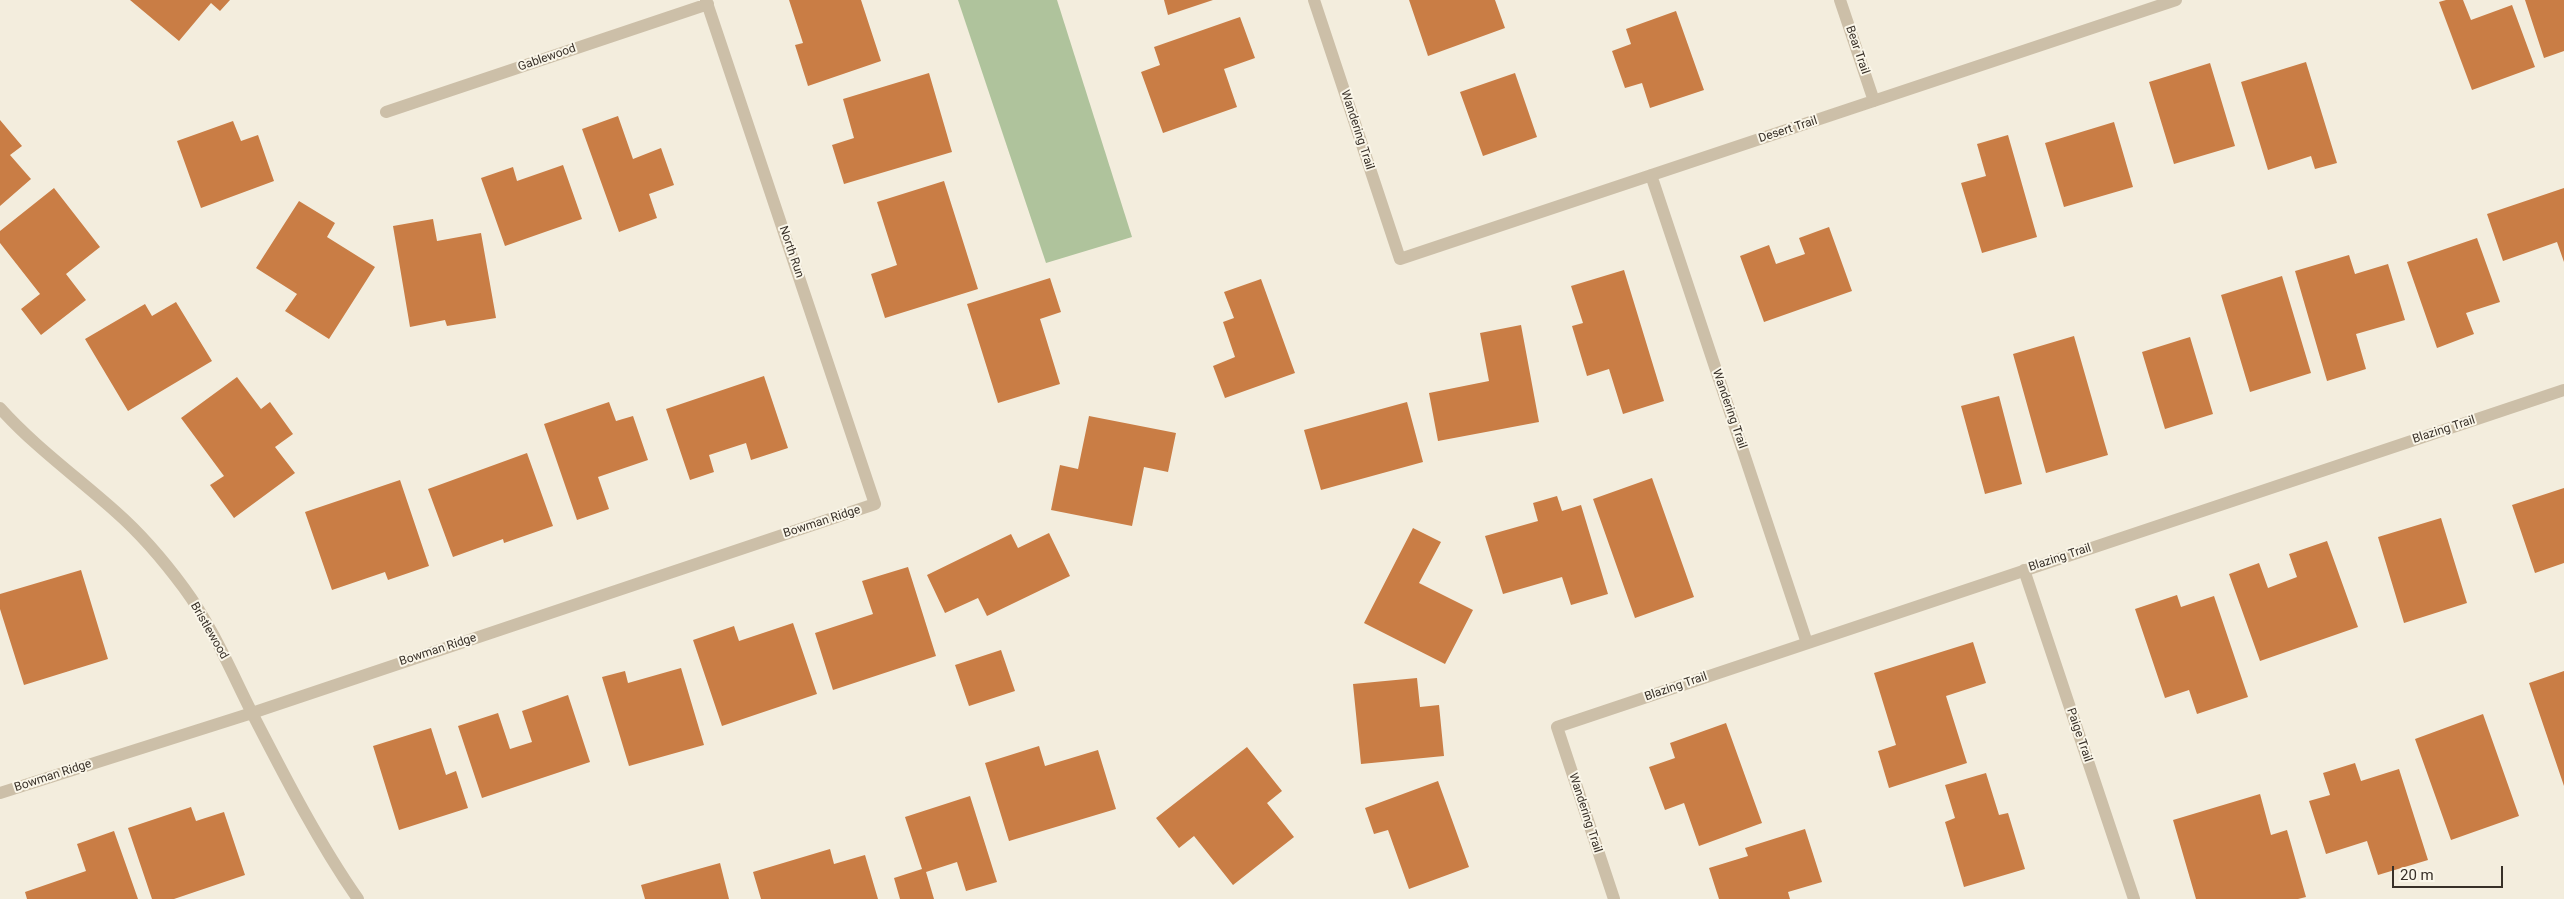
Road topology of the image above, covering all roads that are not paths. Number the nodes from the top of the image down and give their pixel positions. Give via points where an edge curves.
1 (1314, 0) edge
2 (1840, 0) edge
3 (2176, 0) edge
4 (707, 2) edge
5 (1874, 101) junction
6 (386, 112) dead end
7 (1651, 176) junction
8 (1400, 259) joint
9 (2564, 390) edge
10 (0, 408) edge
11 (875, 504) joint
12 (2024, 570) junction
13 (1807, 643) junction
14 (252, 713) junction
15 (1557, 727) joint
16 (0, 793) edge
17 (358, 899) edge
18 (1614, 899) edge
19 (2134, 899) edge

1 - 8 street, Wandering Trail
2 - 5 street, Bear Trail
3 - 5 street, Desert Trail
4 - 6 street, Gablewood
4 - 11 street, North Run
5 - 7 street, Desert Trail
7 - 8 street, Desert Trail
7 - 13 street, Wandering Trail
9 - 12 street, Blazing Trail
10 - 14 street, Bristlewood via 25,436 117,512 153,549 185,589 213,633
11 - 14 street, Bowman Ridge
12 - 13 street, Blazing Trail
12 - 19 street, Paige Trail
13 - 15 street, Blazing Trail
14 - 16 street, Bowman Ridge
14 - 17 street, Bristlewood via 338,870
15 - 18 street, Wandering Trail

